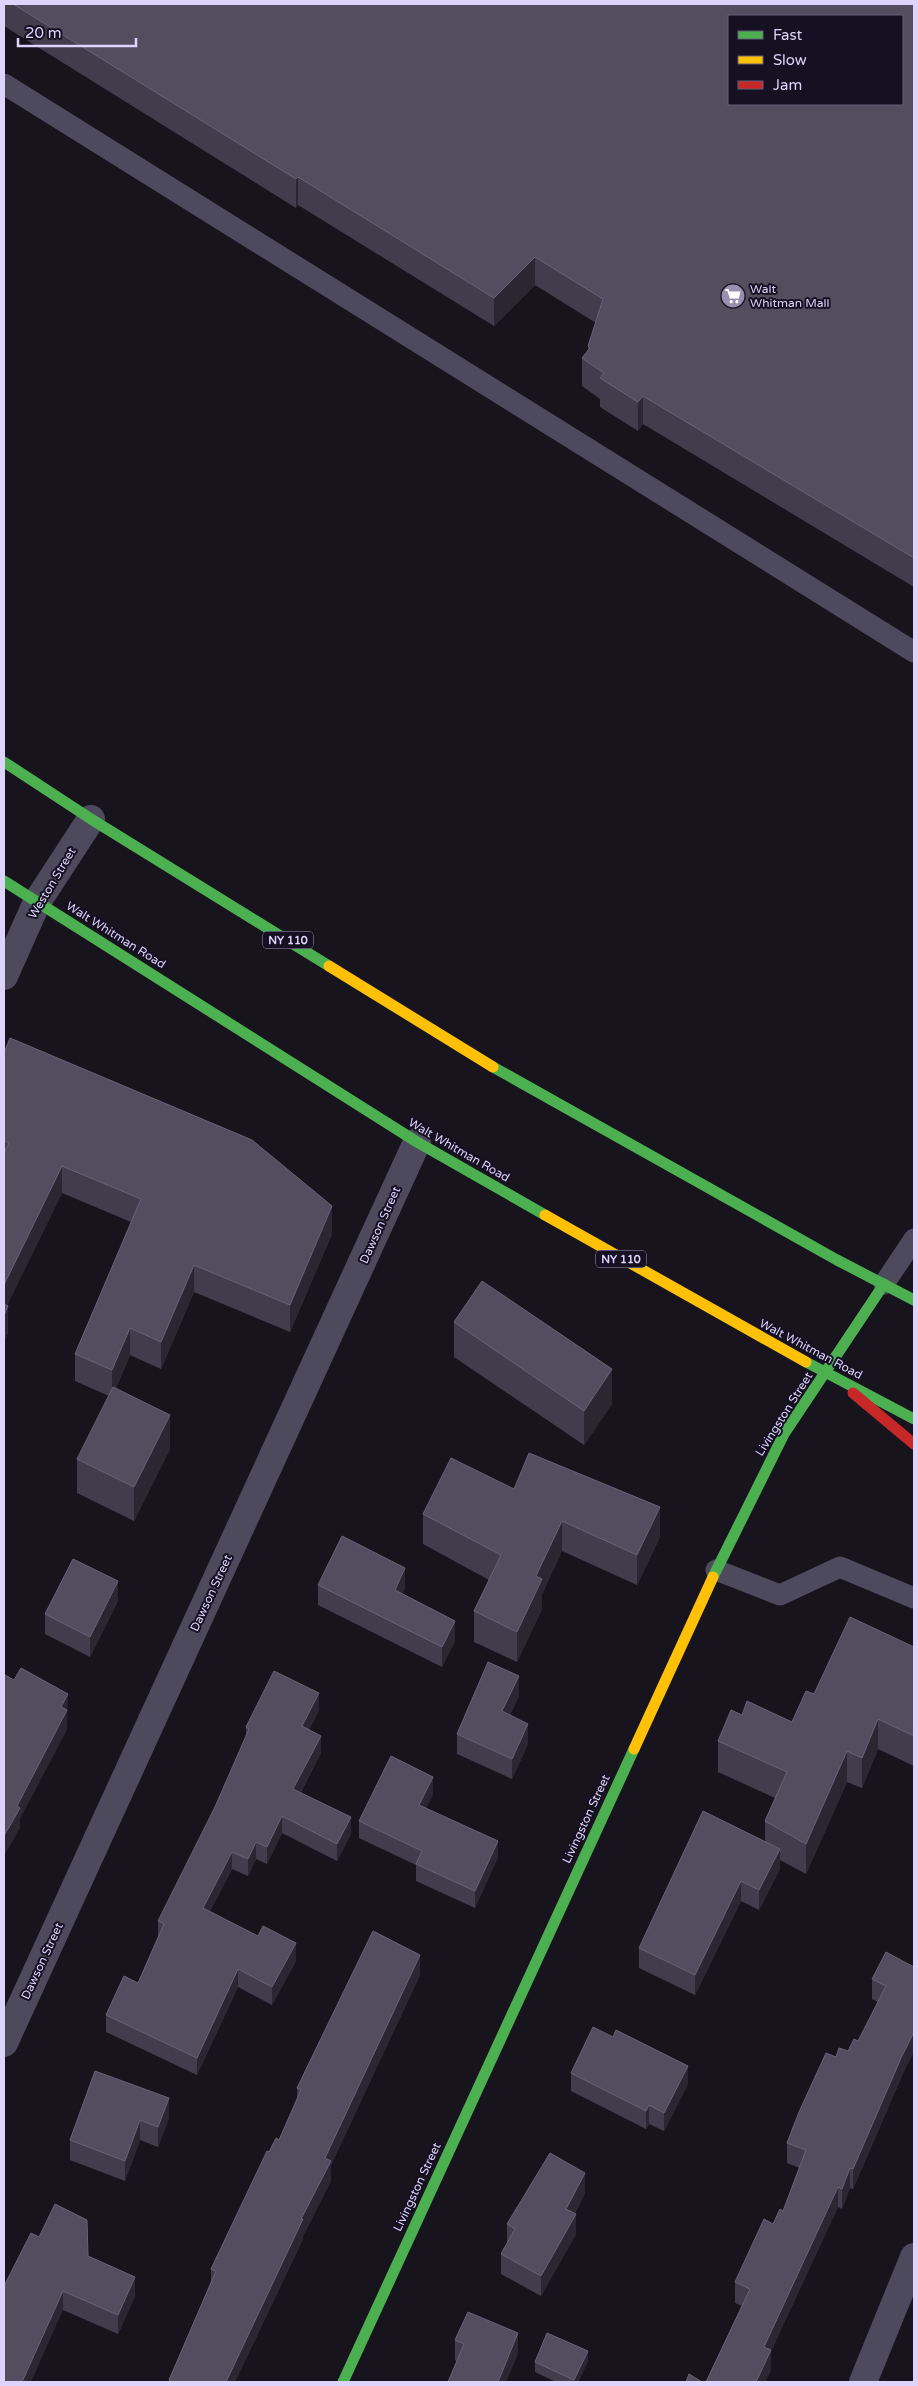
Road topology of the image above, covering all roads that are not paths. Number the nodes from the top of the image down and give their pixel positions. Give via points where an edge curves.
1 (4, 84) edge
2 (914, 652) edge
3 (4, 762) edge
4 (91, 819) junction
5 (4, 881) edge
6 (37, 902) junction
7 (4, 976) edge
8 (417, 1142) junction
9 (914, 1239) edge
10 (884, 1284) junction
11 (914, 1300) edge
12 (827, 1372) junction
13 (914, 1418) edge
14 (914, 1444) edge
15 (716, 1570) junction
16 (914, 1598) edge
17 (4, 2044) edge
18 (914, 2257) edge
19 (342, 2382) edge
20 (863, 2382) edge

1 - 2 lane
3 - 4 main road, NY 110
4 - 6 street, Weston Street
4 - 10 main road, NY 110 via 485,1062
5 - 6 main road, Walt Whitman Road / NY 110
6 - 7 street, Weston Street
6 - 8 main road, Walt Whitman Road / NY 110
8 - 12 main road, Walt Whitman Road / NY 110 via 748,1332
8 - 17 street, Dawson Street
9 - 10 lane
10 - 11 main road, NY 110
10 - 12 main road, Livingston Street
12 - 13 main road, Walt Whitman Road / NY 110
12 - 14 main road
12 - 15 main road, Livingston Street via 774,1451
15 - 16 lane via 780,1595 840,1567
15 - 19 main road, Livingston Street
18 - 20 street

